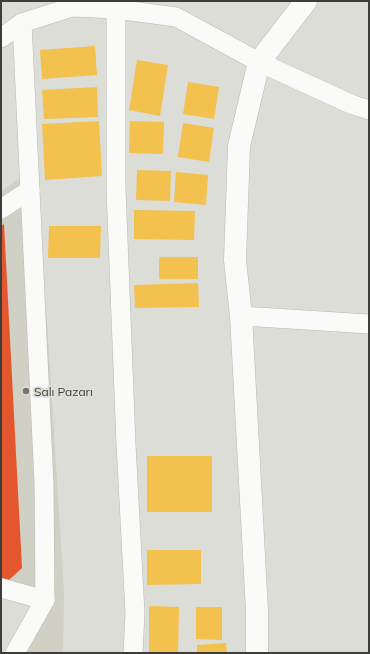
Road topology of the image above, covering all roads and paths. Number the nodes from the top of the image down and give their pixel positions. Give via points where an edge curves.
1 (306, 1) edge
2 (172, 9) edge
3 (116, 10) junction
4 (22, 23) junction
5 (1, 38) edge
6 (260, 62) junction
7 (369, 110) edge
8 (30, 190) junction
9 (1, 209) edge
10 (241, 316) junction
11 (369, 324) edge
12 (1, 588) edge
13 (45, 600) junction
14 (15, 653) edge
15 (133, 653) edge
16 (258, 653) edge

1 - 6 street
2 - 3 street
2 - 6 street
3 - 4 street via 72,7
3 - 15 street via 116,189 135,613
4 - 5 street
4 - 8 street
6 - 7 street
6 - 10 street via 239,146 235,260
8 - 9 street
8 - 13 street via 44,483
10 - 11 street
10 - 16 street
12 - 13 street
13 - 14 street

